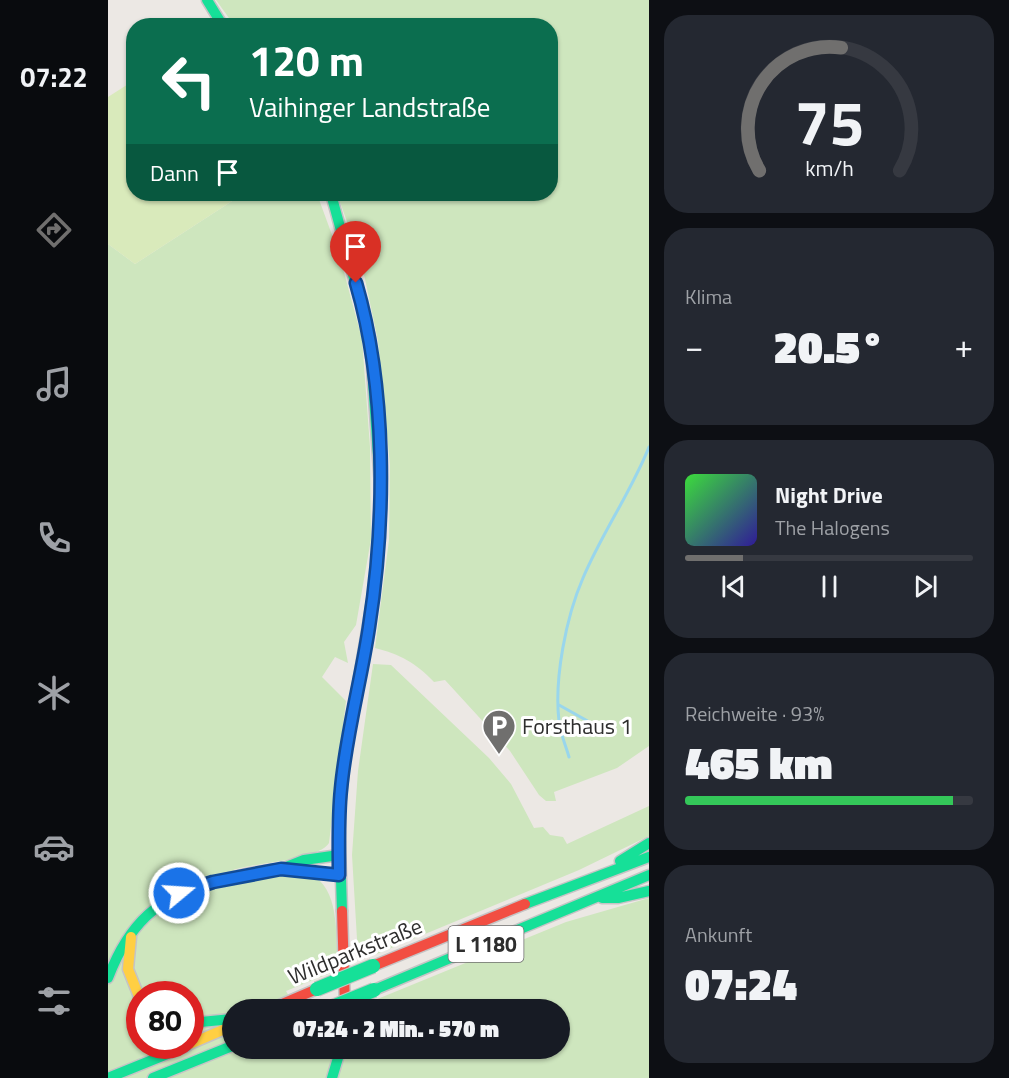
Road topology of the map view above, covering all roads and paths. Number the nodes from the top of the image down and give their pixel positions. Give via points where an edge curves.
1 (207, 0) edge
2 (217, 18) edge
3 (333, 201) edge
4 (649, 843) edge
5 (339, 855) junction
6 (649, 857) edge
7 (281, 869) junction
8 (339, 875) junction
9 (649, 875) edge
10 (591, 877) junction
11 (649, 891) edge
12 (598, 898) junction
13 (135, 922) junction
14 (108, 978) edge
15 (130, 981) edge
16 (294, 999) edge
17 (345, 999) edge
18 (352, 999) edge
19 (222, 1020) edge
20 (204, 1022) edge
21 (222, 1030) edge
22 (204, 1038) edge
23 (222, 1050) edge
24 (204, 1057) edge
25 (155, 1059) edge
26 (199, 1059) edge
27 (202, 1059) edge
28 (338, 1059) edge
29 (172, 1077) edge
30 (108, 1078) edge
31 (153, 1078) edge
32 (332, 1078) edge

1 - 2 main road
3 - 5 main road via 370,337 380,486 376,578 345,759
4 - 10 main road, L 1180
5 - 7 main road via 304,860
5 - 8 main road
6 - 10 main road, L 1180
7 - 8 main road
7 - 13 main road via 179,893
8 - 17 main road
9 - 12 main road, L 1180
10 - 16 main road, Wildparkstraße / L 1180, bridge
11 - 12 main road
12 - 18 main road, Wildparkstraße / L 1180, bridge
13 - 14 main road via 118,949
13 - 15 main road via 129,944
19 - 20 main road
21 - 22 main road
23 - 24 main road
25 - 30 main road
26 - 31 main road
27 - 29 main road
28 - 32 main road

